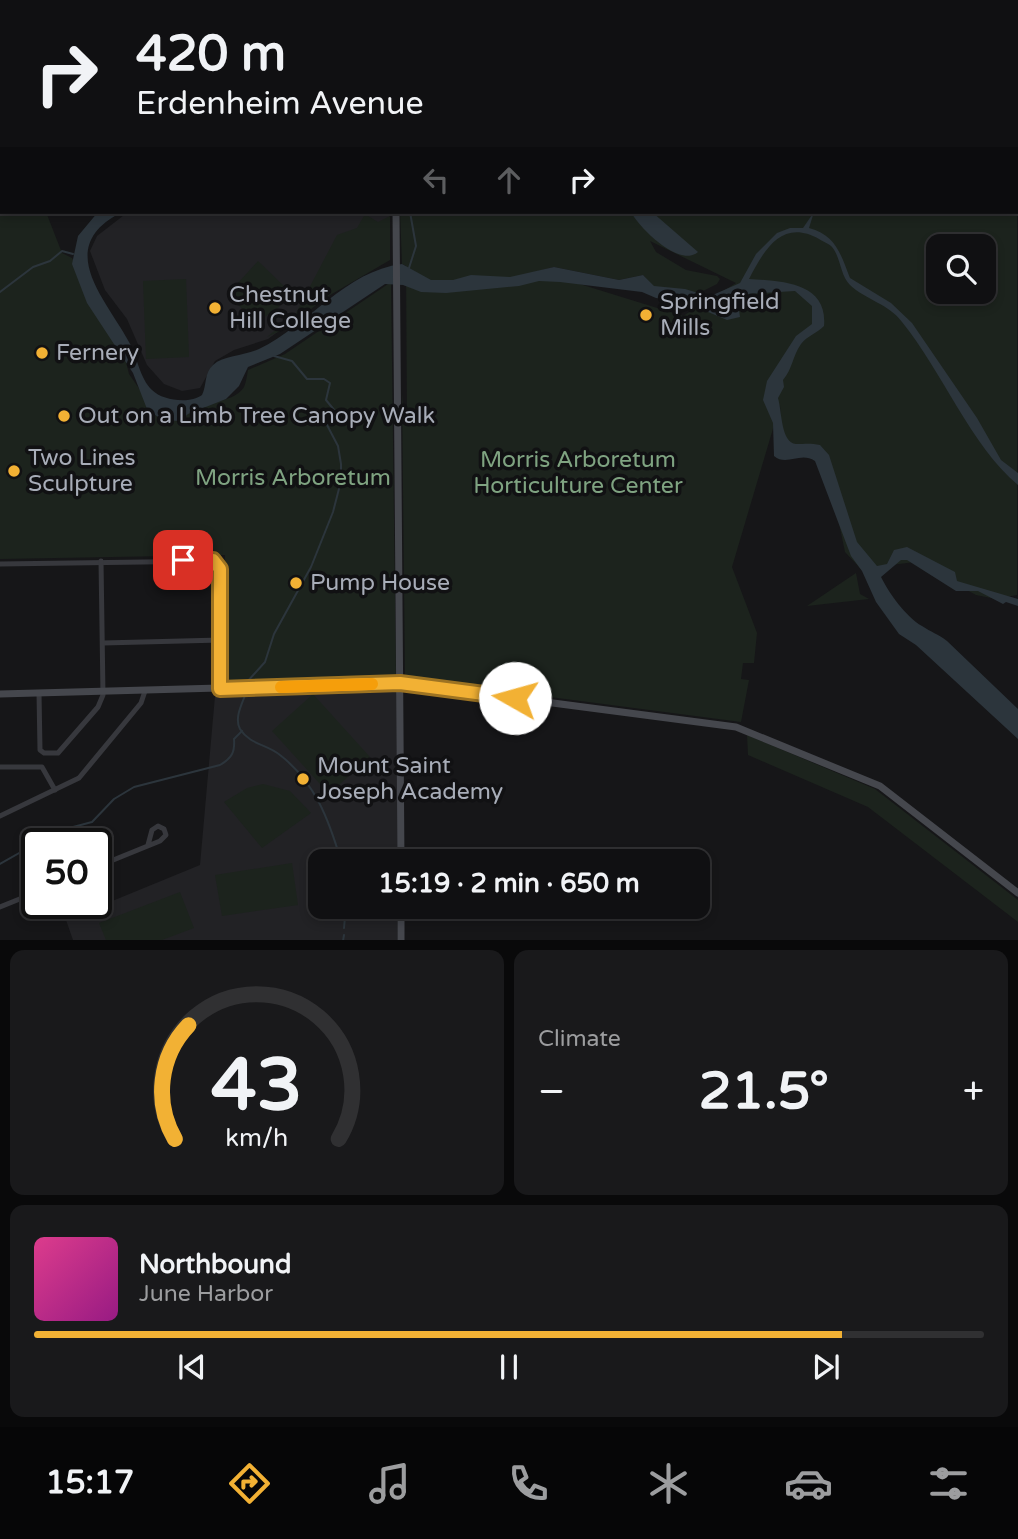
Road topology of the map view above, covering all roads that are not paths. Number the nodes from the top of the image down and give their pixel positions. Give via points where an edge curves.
1 (396, 214) edge
2 (101, 561) junction
3 (0, 564) edge
4 (220, 640) junction
5 (103, 643) junction
6 (400, 683) junction
7 (220, 689) junction
8 (103, 691) junction
9 (145, 691) junction
10 (39, 693) junction
11 (0, 694) edge
12 (0, 768) edge
13 (55, 790) junction
14 (0, 816) edge
15 (148, 845) dead end
16 (401, 849) edge
17 (112, 860) edge
18 (1018, 892) edge
19 (21, 898) edge
20 (0, 907) edge
21 (401, 919) edge
22 (401, 940) edge

1 - 6 street
2 - 3 street
2 - 4 street via 210,560 220,569
2 - 5 street
4 - 5 street
4 - 7 street
5 - 8 street
6 - 7 street
6 - 16 street
6 - 18 street via 753,732 880,786
7 - 9 street
8 - 9 street
8 - 10 street
8 - 10 street via 98,707 63,750 47,754 40,748
9 - 13 street via 141,703 82,775
10 - 11 street
12 - 13 street via 43,767
13 - 14 street
15 - 17 street
19 - 20 street
21 - 22 street

